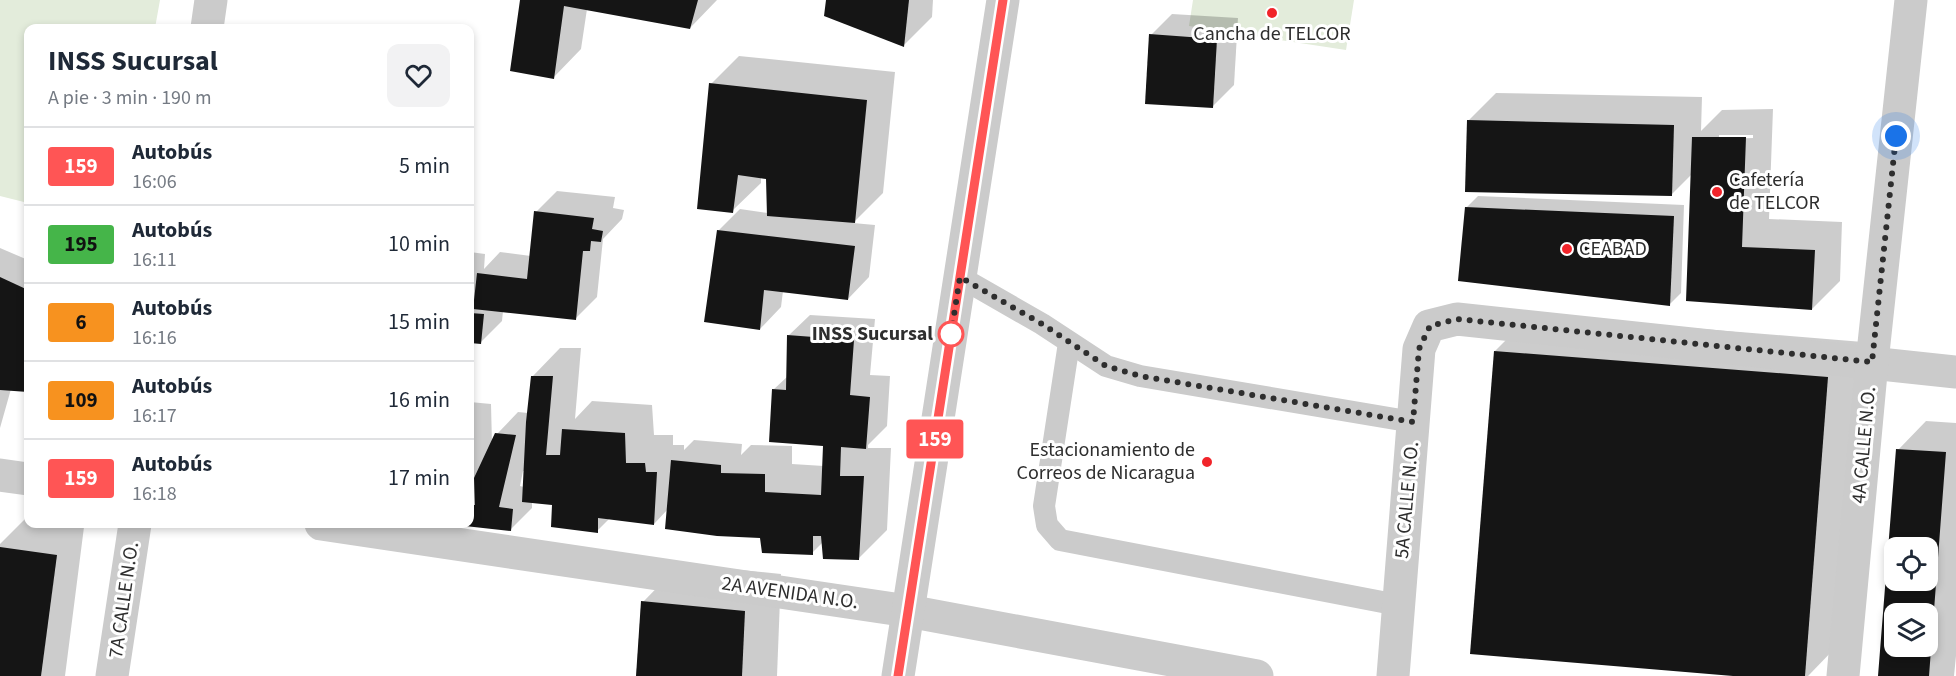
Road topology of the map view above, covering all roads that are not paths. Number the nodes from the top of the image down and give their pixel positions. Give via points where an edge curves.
1 (211, 0) edge
2 (1004, 0) edge
3 (1911, 0) edge
4 (208, 24) edge
5 (960, 277) junction
6 (1069, 342) junction
7 (1872, 362) junction
8 (1956, 372) edge
9 (1413, 422) junction
10 (0, 475) edge
11 (24, 478) edge
12 (134, 528) edge
13 (348, 528) edge
14 (1398, 605) junction
15 (908, 611) junction
16 (112, 676) edge
17 (898, 676) edge
18 (1257, 676) edge
19 (1393, 676) edge
20 (1843, 676) edge

1 - 4 street
2 - 5 street
3 - 7 street, 4A CALLE N.O.
5 - 6 lane
5 - 15 street
6 - 9 lane via 1106,366 1140,376
6 - 14 lane via 1044,506 1047,525 1060,540
7 - 8 street
7 - 9 street, 5A CALLE N.O. via 1457,319 1430,326 1419,349
7 - 20 street, 4A CALLE N.O.
9 - 14 street, 5A CALLE N.O.
10 - 11 street
12 - 16 street, 7A CALLE N.O.
13 - 15 street, 2A AVENIDA N.O.
14 - 19 street, 5A CALLE N.O.
15 - 17 street
15 - 18 street, 2A AVENIDA N.O.

